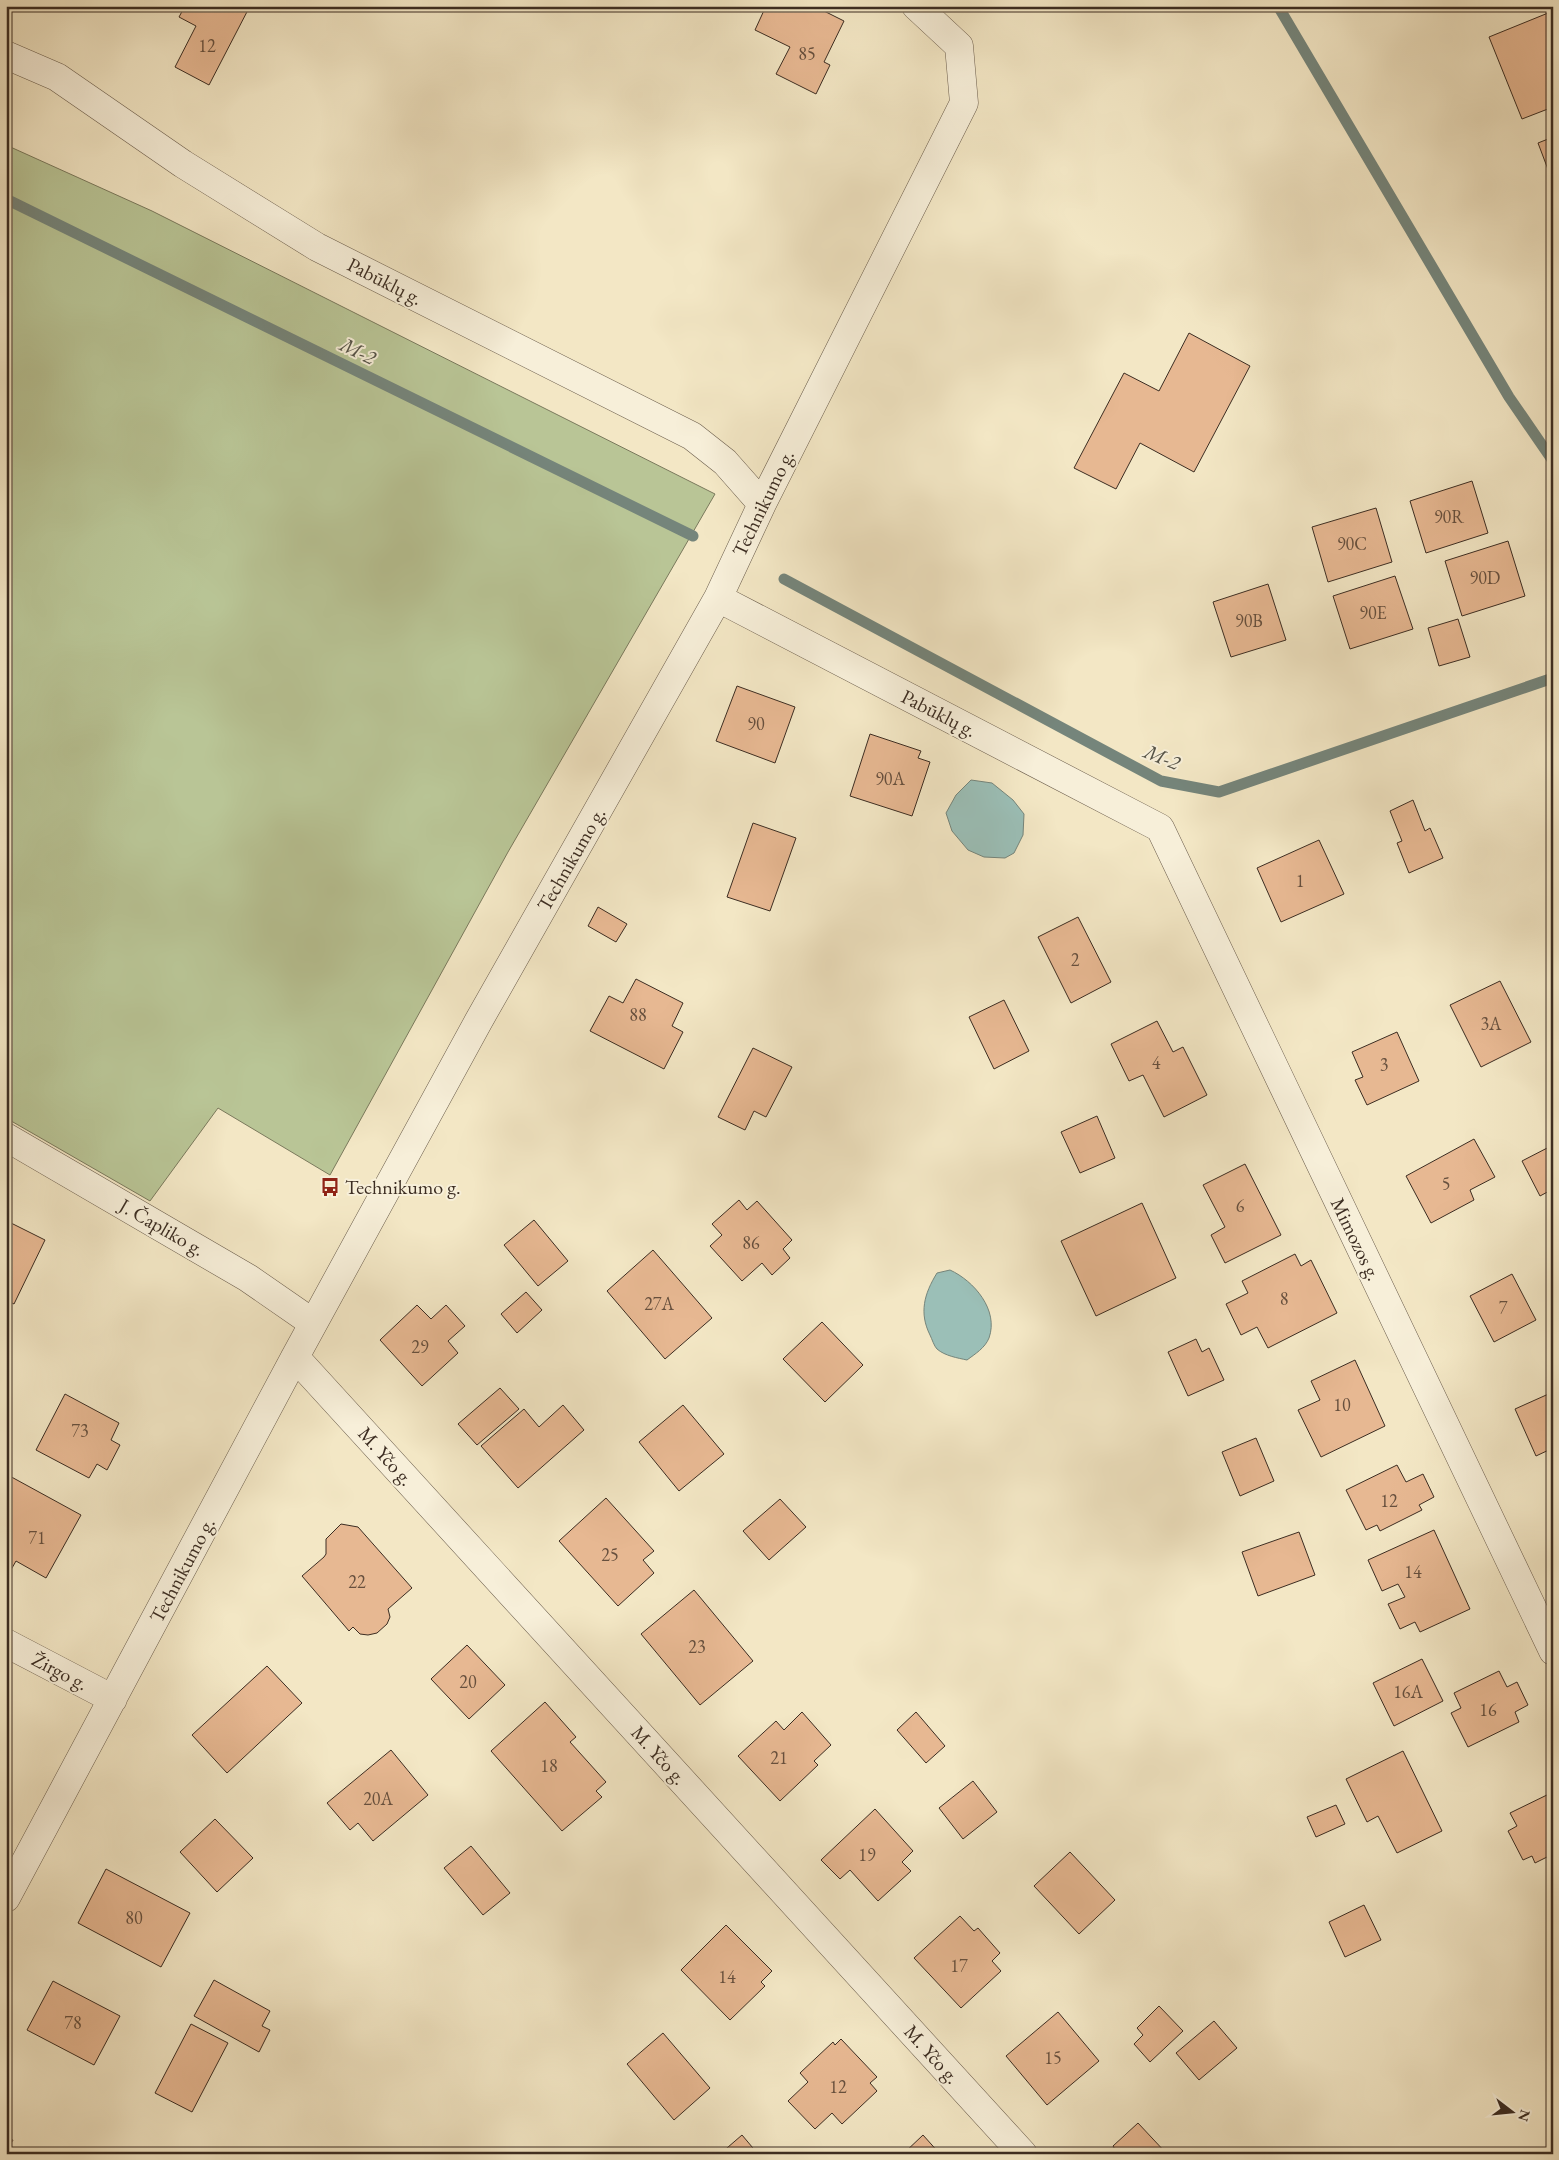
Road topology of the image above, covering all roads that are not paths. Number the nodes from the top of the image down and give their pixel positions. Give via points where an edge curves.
1 (916, 6) edge
2 (6, 55) edge
3 (762, 504) junction
4 (718, 598) junction
5 (1160, 828) joint
6 (6, 1137) edge
7 (313, 1323) junction
8 (295, 1357) junction
9 (6, 1644) edge
10 (1553, 1651) edge
11 (113, 1699) junction
12 (6, 1898) edge
13 (1023, 2154) edge

1 - 3 street, Technikumo g. via 959,46 964,103
2 - 3 street, Pabūklų g. via 57,77 183,164 316,247 692,436 725,462
3 - 4 street, Technikumo g.
4 - 5 street, Pabūklų g.
4 - 7 street, Technikumo g. via 478,1022
5 - 10 street, Mimozos g.
6 - 7 street, J. Čapliko g. via 248,1278
7 - 8 street, Technikumo g.
8 - 11 street, Technikumo g.
8 - 13 street, M. Yčo g.
9 - 11 street, Žirgo g.
11 - 12 street, Technikumo g.

